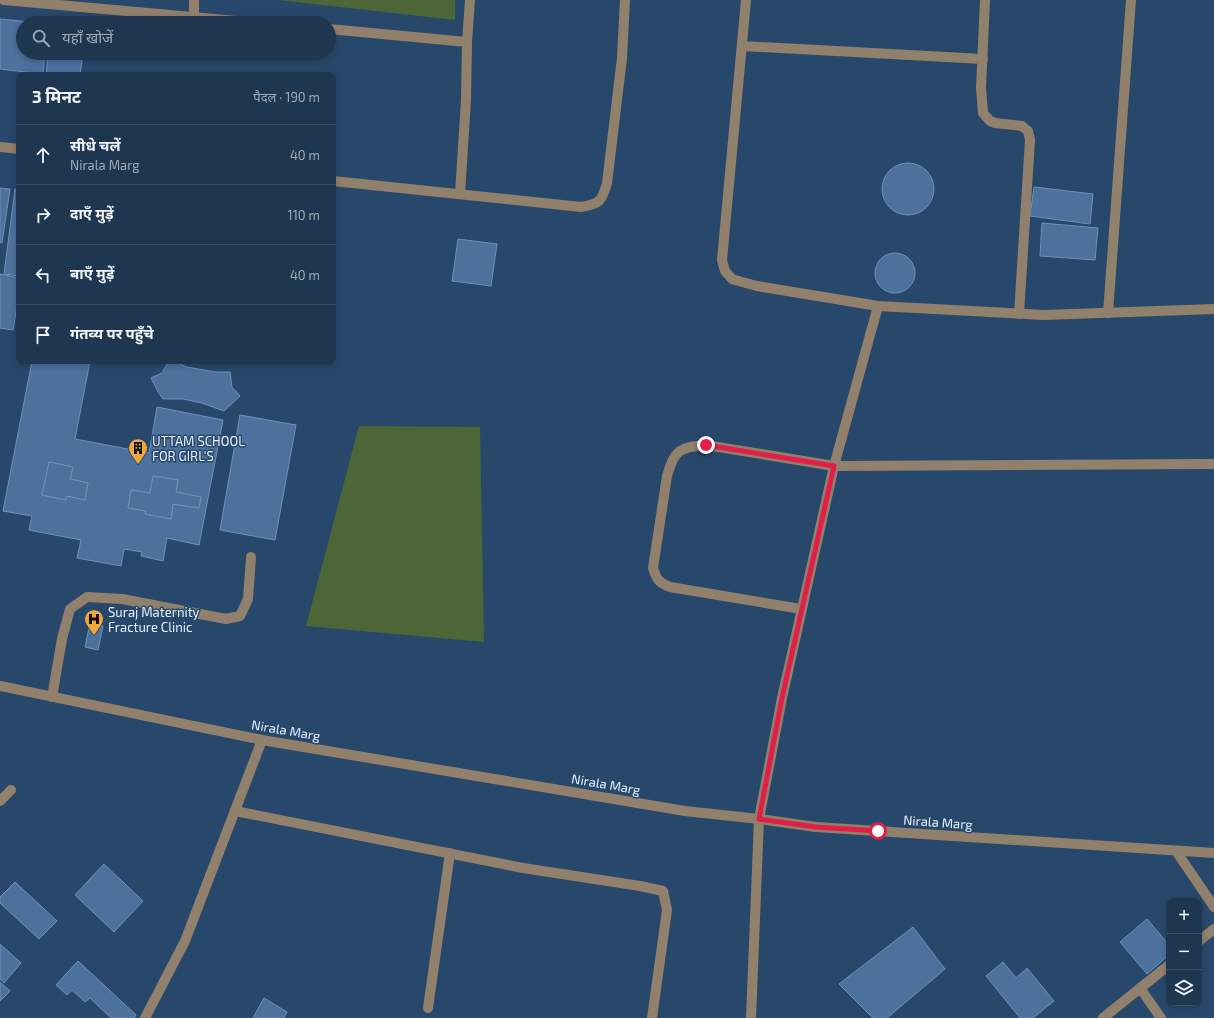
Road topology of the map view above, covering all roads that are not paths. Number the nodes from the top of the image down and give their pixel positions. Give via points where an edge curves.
1 (4, 0) edge
2 (194, 0) edge
3 (470, 0) edge
4 (625, 0) edge
5 (746, 0) edge
6 (985, 0) edge
7 (1131, 0) edge
8 (183, 16) edge
9 (194, 16) edge
10 (336, 31) edge
11 (467, 42) junction
12 (742, 46) junction
13 (983, 59) junction
14 (0, 147) edge
15 (16, 149) edge
16 (336, 181) edge
17 (460, 194) junction
18 (878, 306) junction
19 (1214, 309) edge
20 (1108, 313) junction
21 (1019, 314) junction
22 (1214, 464) edge
23 (834, 466) junction
24 (251, 557) dead end
25 (801, 609) junction
26 (0, 686) edge
27 (52, 697) junction
28 (262, 740) junction
29 (11, 790) dead end
30 (0, 801) edge
31 (235, 811) junction
32 (759, 819) junction
33 (1176, 851) junction
34 (450, 853) junction
35 (1214, 853) edge
36 (1214, 907) edge
37 (1214, 930) edge
38 (1202, 939) edge
39 (1166, 967) edge
40 (1140, 988) junction
41 (428, 1008) dead end
42 (753, 1017) edge
43 (145, 1018) edge
44 (652, 1018) edge
45 (1103, 1018) edge
46 (1160, 1018) edge

1 - 8 street
2 - 9 street
3 - 11 street
4 - 17 street via 622,58 607,183 599,202 581,207
5 - 12 street
6 - 13 street
7 - 20 street
10 - 11 street
11 - 17 street
12 - 13 street
12 - 18 street via 722,260 725,271 732,279 757,286
13 - 21 street via 983,113 995,123 1022,126 1028,132 1030,140
14 - 15 street
16 - 17 street
18 - 21 street
18 - 23 street
19 - 20 street
20 - 21 street
22 - 23 street
23 - 25 street
23 - 25 street via 706,445 689,446 679,451 670,463 667,476 652,568 661,583
24 - 27 street via 248,599 240,616 226,620 122,598 87,597 70,609 63,633
25 - 32 street
26 - 27 street, Nirala Marg
27 - 28 street, Nirala Marg
28 - 31 street
28 - 32 street, Nirala Marg via 684,811
29 - 30 street
31 - 34 street
31 - 43 street via 185,941
32 - 33 street, Nirala Marg via 816,827
32 - 42 street
33 - 35 street, Nirala Marg
33 - 36 street
34 - 41 street
34 - 44 street via 663,891 667,910
37 - 38 street
39 - 40 street
40 - 45 street
40 - 46 street

